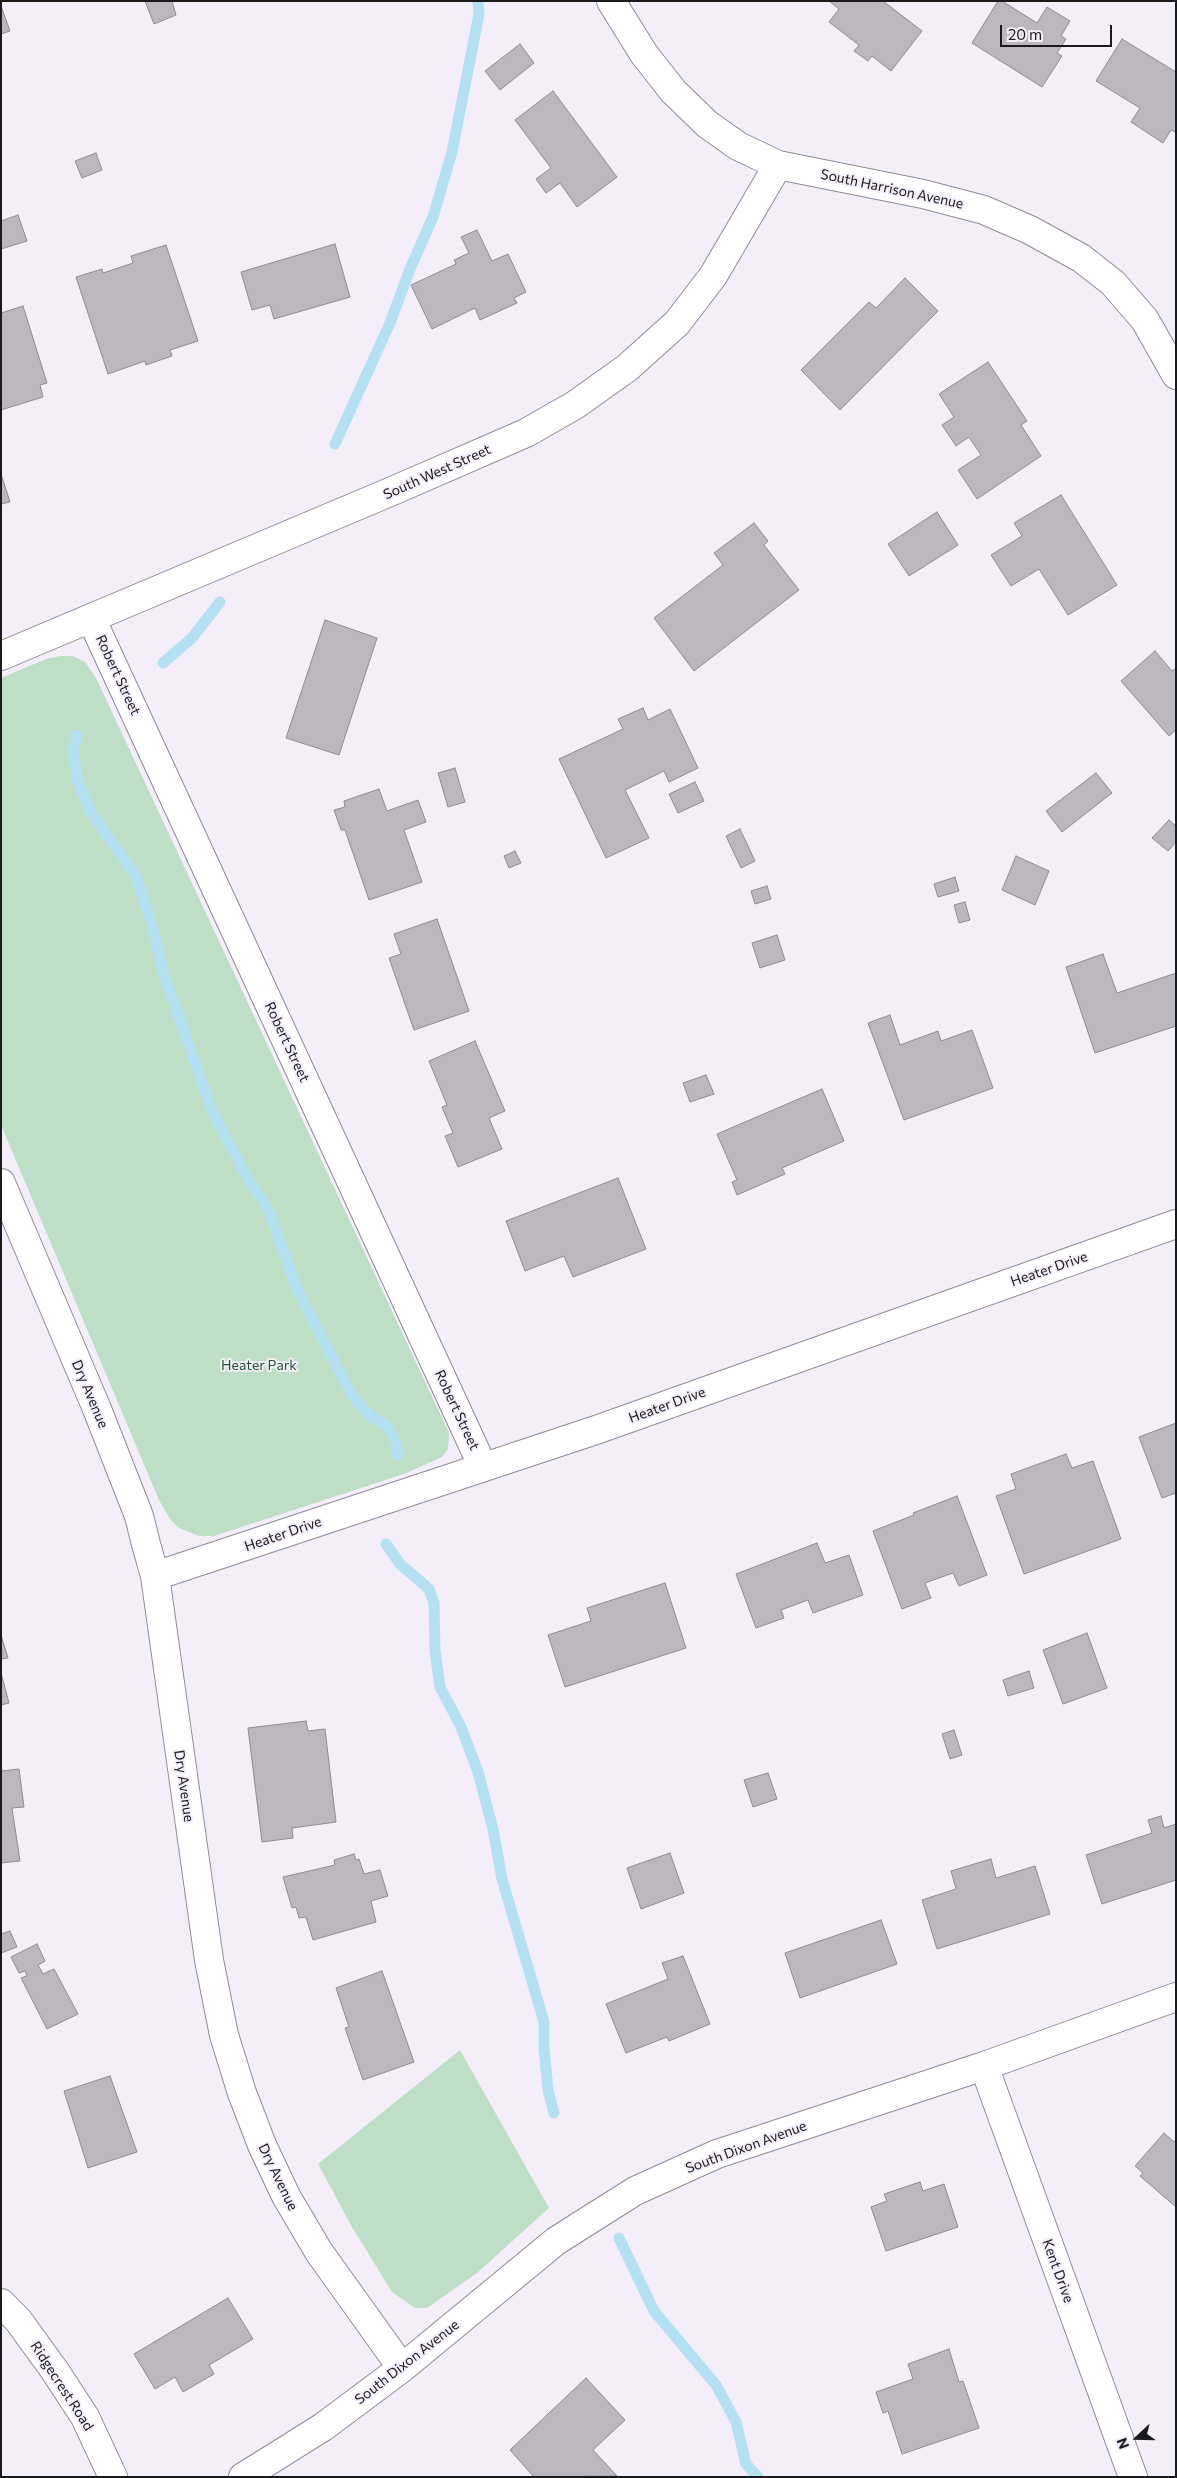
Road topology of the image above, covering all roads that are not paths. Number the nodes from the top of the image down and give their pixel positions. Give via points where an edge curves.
1 (611, 1) edge
2 (778, 165) junction
3 (1176, 374) edge
4 (91, 618) junction
5 (1, 656) edge
6 (1, 1183) edge
7 (1176, 1224) edge
8 (483, 1467) junction
9 (155, 1576) junction
10 (1176, 1997) edge
11 (984, 2066) junction
12 (1, 2303) edge
13 (402, 2368) junction
14 (113, 2477) edge
15 (243, 2477) edge
16 (1133, 2477) edge

1 - 2 street, South Harrison Avenue via 644,54 672,90 706,124 738,146
2 - 3 street, South Harrison Avenue via 932,196 984,210 1030,230 1081,258 1113,283 1145,320
2 - 4 street, South West Street via 713,276 677,323 627,368 575,405 526,433
4 - 5 street, South West Street
4 - 8 street, Robert Street
6 - 9 street, Dry Avenue via 98,1409 139,1516
7 - 8 street, Heater Drive
8 - 9 street, Heater Drive
9 - 13 street, Dry Avenue via 208,1960 224,2035 242,2093 286,2196 319,2252
10 - 11 street, South Dixon Avenue
11 - 13 street, South Dixon Avenue via 717,2154 635,2191 556,2241
11 - 16 street, Kent Drive
12 - 14 street, Ridgecrest Road via 18,2320 70,2394
13 - 15 street, South Dixon Avenue via 323,2427

